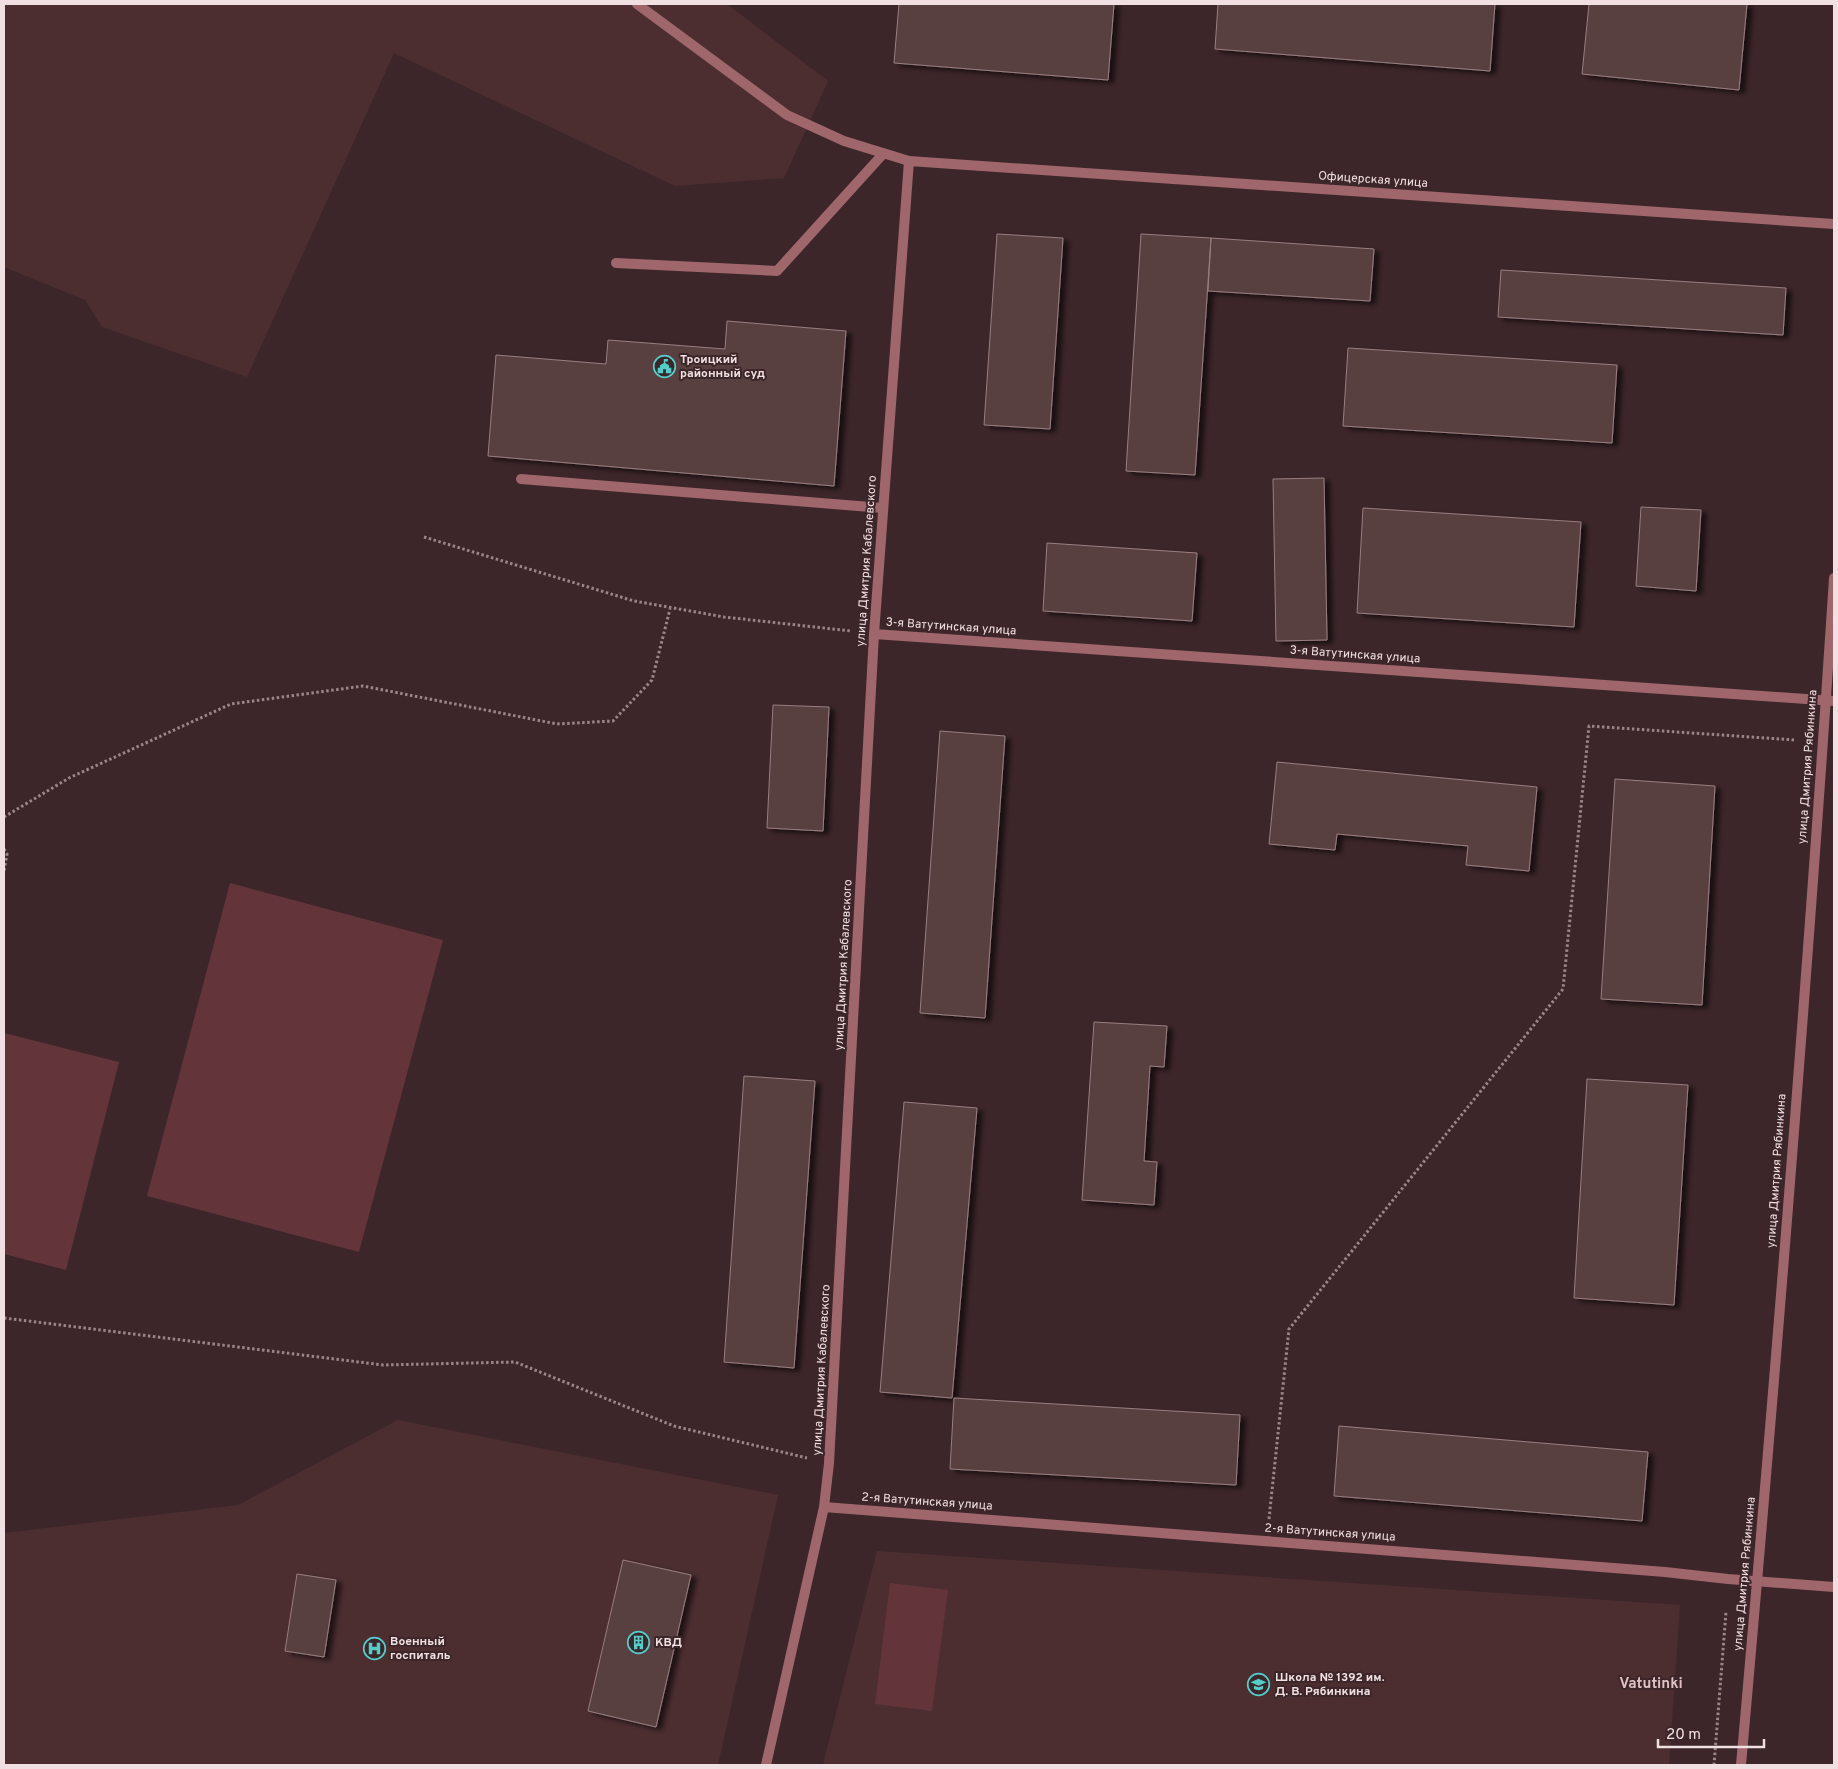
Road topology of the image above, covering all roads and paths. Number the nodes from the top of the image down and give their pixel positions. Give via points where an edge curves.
1 (637, 4) edge
2 (883, 154) junction
3 (909, 161) junction
4 (1834, 224) edge
5 (616, 263) dead end
6 (521, 480) dead end
7 (883, 508) junction
8 (424, 537) dead end
9 (1834, 578) edge
10 (670, 609) junction
11 (874, 634) junction
12 (1830, 701) edge
13 (1795, 740) dead end
14 (4, 817) edge
15 (4, 849) edge
16 (4, 871) edge
17 (4, 1318) edge
18 (829, 1463) junction
19 (824, 1507) junction
20 (1269, 1520) dead end
21 (1758, 1581) junction
22 (1834, 1587) edge
23 (1726, 1612) dead end
24 (766, 1765) edge
25 (1714, 1765) edge
26 (1742, 1765) edge

1 - 2 street, Офицерская улица via 787,115 844,141
2 - 3 street, Офицерская улица
2 - 5 street via 777,271
3 - 4 street, Офицерская улица
3 - 7 street, улица Дмитрия Кабалевского
6 - 7 street
7 - 11 street, улица Дмитрия Кабалевского
8 - 10 path
9 - 12 street, улица Дмитрия Рябинкина
10 - 11 path
10 - 14 path via 652,680 613,721 557,724 363,686 231,704 69,778
11 - 12 street, 3-я Ватутинская улица
11 - 18 street, улица Дмитрия Кабалевского
12 - 21 street, улица Дмитрия Рябинкина
13 - 20 path via 1589,726 1563,989 1289,1329
15 - 16 path via 7,854
17 - 18 path via 383,1365 515,1362 674,1426
18 - 19 street, улица Дмитрия Кабалевского
19 - 21 street, 2-я Ватутинская улица
19 - 24 street, улица Дмитрия Кабалевского
21 - 22 street, 2-я Ватутинская улица
21 - 26 street, улица Дмитрия Рябинкина
23 - 25 path

